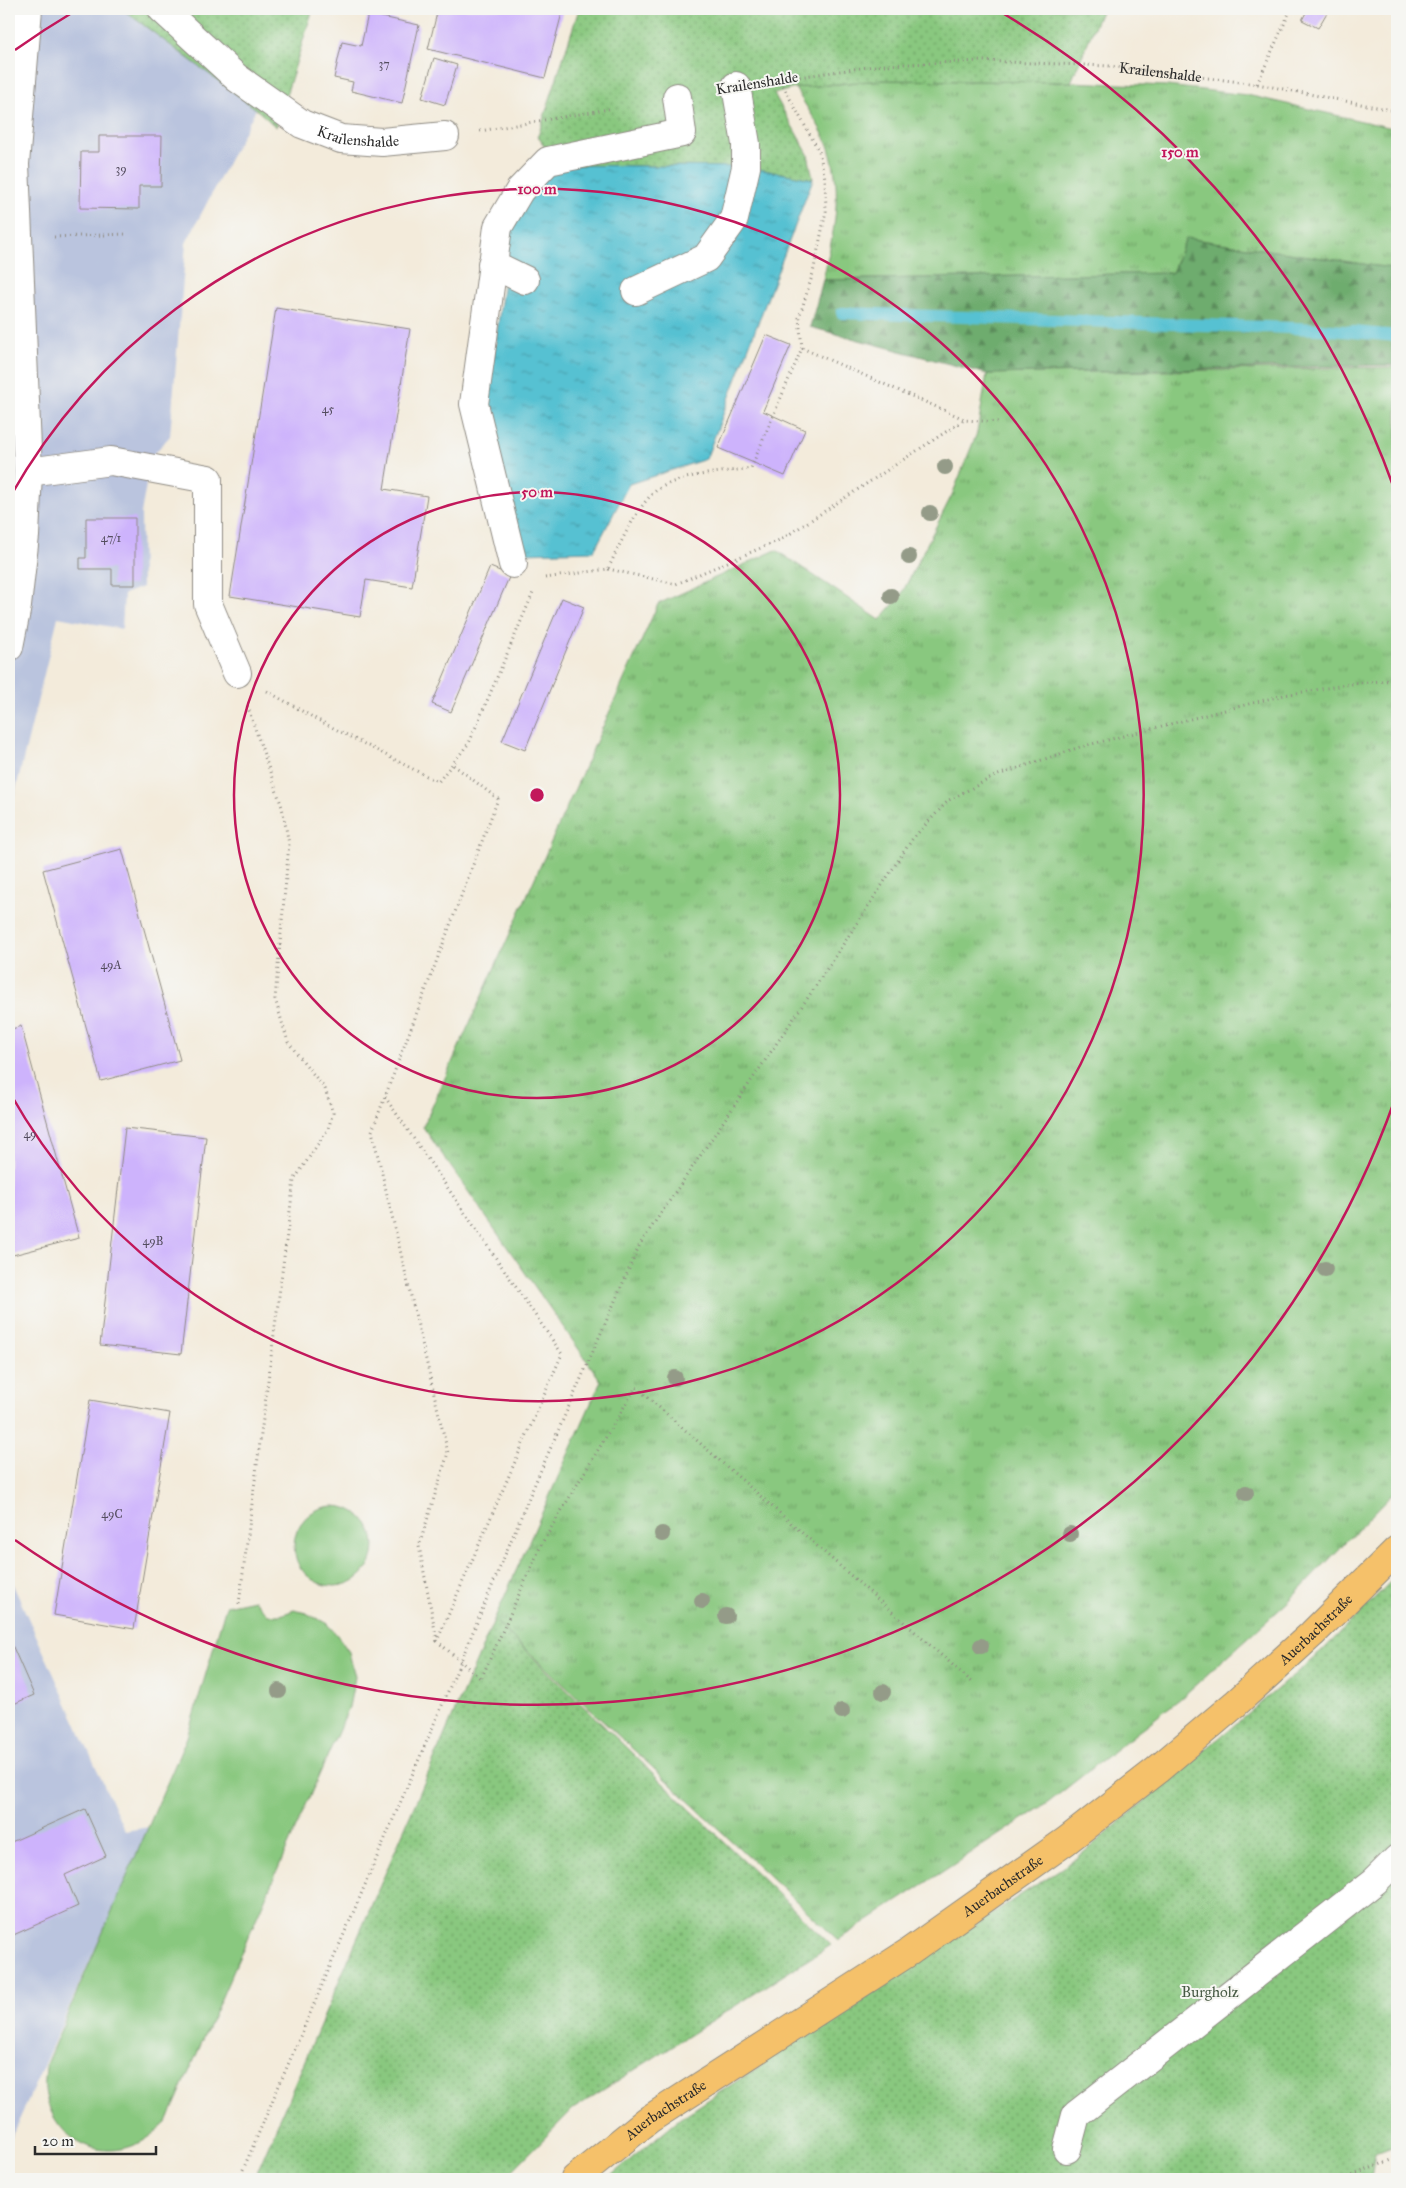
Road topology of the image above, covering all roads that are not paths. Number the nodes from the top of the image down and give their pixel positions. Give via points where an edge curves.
1 (28, 9) edge
2 (162, 9) edge
3 (736, 86) road end
4 (676, 97) dead end
5 (445, 136) road end
6 (11, 163) edge
7 (14, 240) edge
8 (492, 264) junction
9 (525, 280) dead end
10 (636, 292) dead end
11 (28, 472) junction
12 (513, 564) dead end
13 (9, 647) edge
14 (236, 673) road end
15 (1397, 1550) edge
16 (1397, 1859) edge
17 (1067, 2149) dead end
18 (575, 2179) edge

1 - 6 street
2 - 5 street, Krailenshalde via 238,78 302,124 341,139 382,142
3 - 10 street via 746,144 746,167 734,219 706,258
4 - 8 street via 682,133 548,161 520,190 498,227
6 - 7 street
7 - 11 street
8 - 9 street
8 - 12 street via 474,404
11 - 13 street via 26,536 18,606
11 - 14 street via 111,461 208,479 208,604
15 - 18 main road, Auerbachstraße via 1235,1704 1066,1841 910,1952 648,2120
16 - 17 street via 1375,1881 1076,2115

